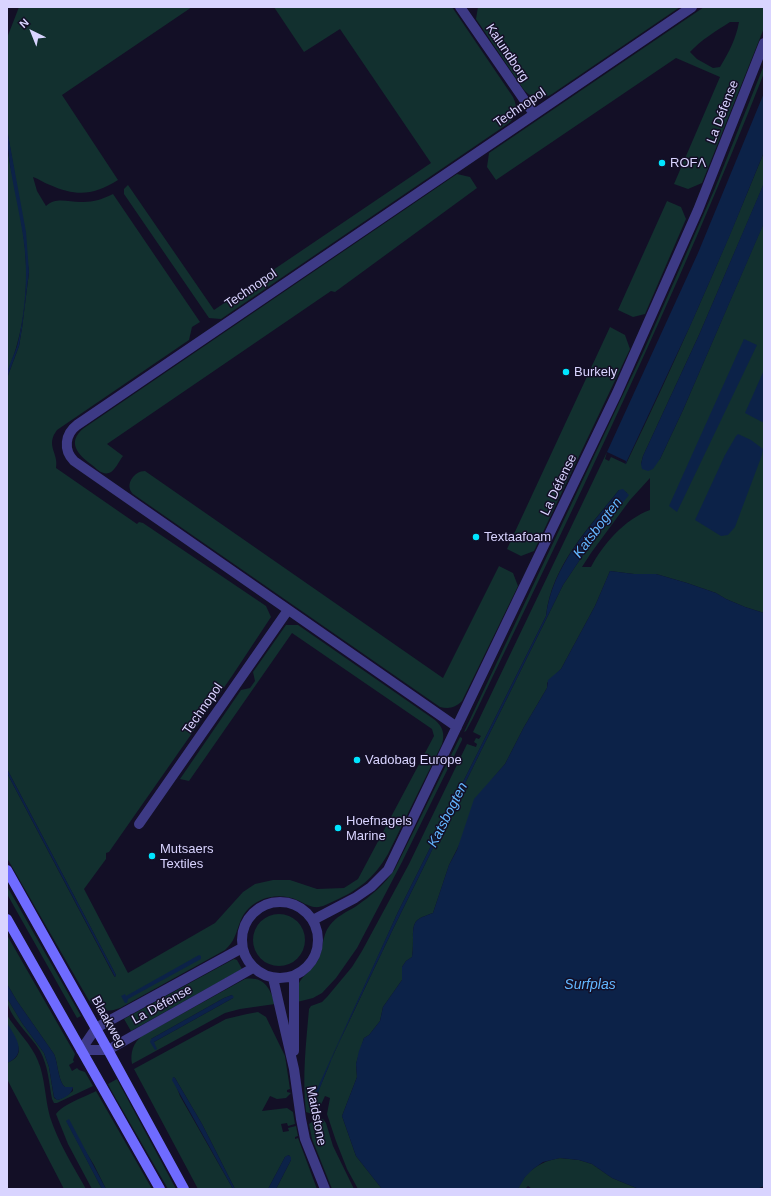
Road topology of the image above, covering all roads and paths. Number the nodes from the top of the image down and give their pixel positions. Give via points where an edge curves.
1 (460, 7) edge
2 (692, 7) edge
3 (764, 43) edge
4 (534, 114) junction
5 (288, 610) junction
6 (457, 727) junction
7 (139, 824) dead end
8 (7, 870) edge
9 (7, 919) edge
10 (313, 920) junction
11 (242, 948) junction
12 (253, 968) junction
13 (294, 976) junction
14 (273, 978) junction
15 (96, 1028) junction
16 (81, 1050) junction
17 (108, 1050) junction
18 (294, 1069) junction
19 (160, 1189) edge
20 (184, 1189) edge
21 (325, 1189) edge

1 - 4 street, Kalundborg
2 - 4 street, Technopol
3 - 6 street, La Défense via 698,210 638,347
4 - 5 street, Technopol via 76,425 69,433 66,446 74,461
5 - 6 street, Technopol
5 - 7 street, Technopol
6 - 10 street, La Défense via 388,870 355,898
8 - 15 main road, Blaakweg
9 - 16 main road
10 - 11 street via 306,912 287,902 276,901 266,904 256,909 249,917 242,932
10 - 13 street via 318,933 314,959
11 - 12 street
11 - 15 street, La Défense
12 - 14 street
12 - 17 street, La Défense
13 - 14 street
13 - 18 street, Maidstone
14 - 18 street, Maidstone
15 - 16 street, La Défense
15 - 17 main road, Blaakweg
16 - 17 street, La Défense
16 - 19 main road
17 - 20 main road, Blaakweg
18 - 21 street, Maidstone via 305,1139

